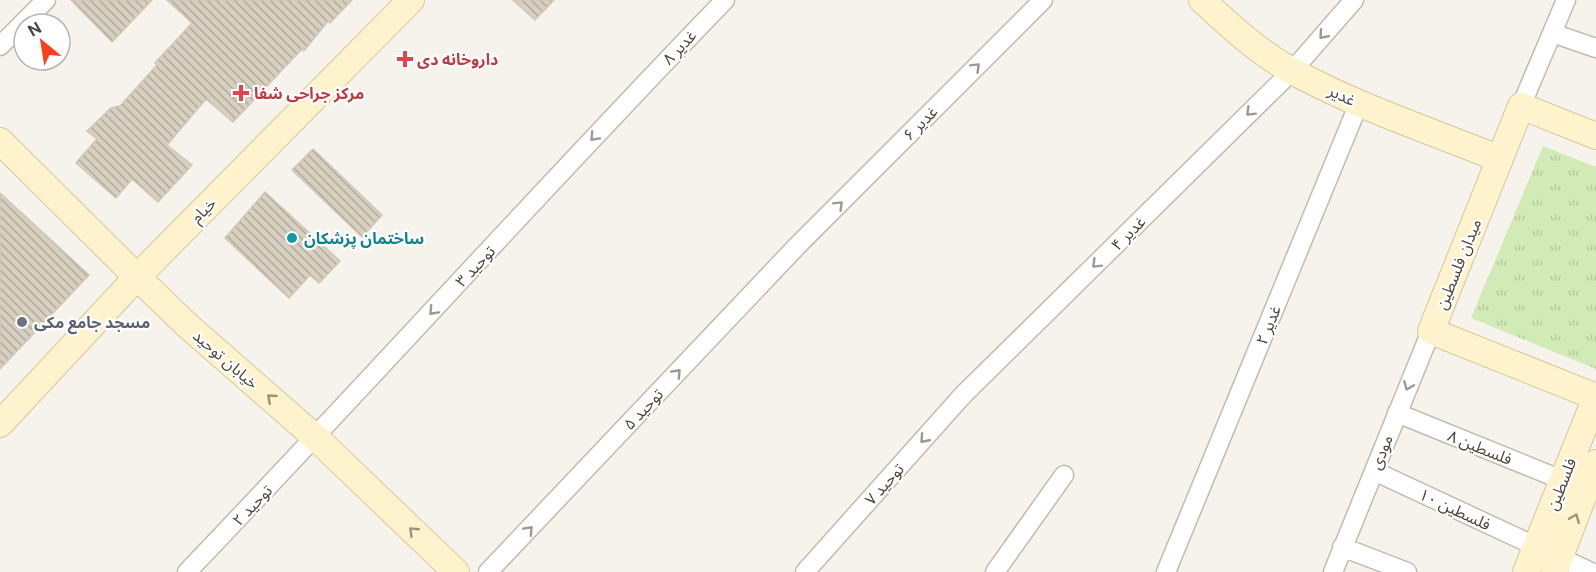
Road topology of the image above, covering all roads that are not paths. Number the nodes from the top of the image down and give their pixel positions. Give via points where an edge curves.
1 (46, 0) edge
2 (411, 0) edge
3 (725, 0) edge
4 (1043, 0) edge
5 (1202, 0) edge
6 (1354, 0) edge
7 (1566, 0) edge
8 (1552, 33) junction
9 (0, 46) edge
10 (1596, 48) edge
11 (1292, 71) junction
12 (634, 94) joint
13 (1359, 103) junction
14 (1521, 106) junction
15 (1596, 136) edge
16 (0, 141) edge
17 (1500, 159) junction
18 (797, 246) joint
19 (137, 277) junction
20 (1431, 332) junction
21 (963, 395) joint
22 (1596, 397) edge
23 (1397, 413) junction
24 (0, 424) edge
25 (316, 438) junction
26 (1596, 464) edge
27 (1374, 471) junction
28 (1064, 475) dead end
29 (1562, 480) junction
30 (1591, 492) edge
31 (1342, 547) junction
32 (1536, 548) junction
33 (1556, 565) edge
34 (187, 572) edge
35 (456, 572) edge
36 (488, 572) edge
37 (805, 572) edge
38 (995, 572) edge
39 (1166, 572) edge
40 (1333, 572) edge
41 (1407, 572) edge
42 (1526, 572) edge
43 (1591, 572) edge

1 - 9 street
2 - 19 street, خیام
3 - 12 street, غدیر ۸
18 -> 4 street, غدیر ۶
5 - 11 street, غدیر via 1251,44
6 -> 11 street, غدیر ۴
7 - 8 street
8 - 10 street
8 - 14 street
11 - 13 street, غدیر
11 -> 21 street, غدیر ۴
12 -> 25 street, توحید ۳
13 - 17 street, غدیر
13 - 39 street, غدیر ۲
14 - 15 street
14 - 17 street, میدان فلسطین
16 - 19 street, خیابان توحید
17 - 20 street, میدان فلسطین
36 -> 18 street, توحید ۵
19 - 24 street, خیام
25 -> 19 street, خیابان توحید
20 - 22 street, میدان فلسطین
20 -> 23 street, مودی
21 -> 37 street, توحید ۷
22 - 29 street, فلسطین
23 - 27 street, مودی
23 - 29 street, فلسطین ۸
25 - 34 street, توحید ۲
35 -> 25 street, خیابان توحید
26 - 30 street, فلسطین
27 - 31 street, مودی
27 - 32 street, فلسطین ۱۰
28 - 38 street
29 - 30 street, فلسطین ۸
29 - 32 street, فلسطین
33 -> 30 street, فلسطین
31 - 40 street, مودی
31 - 41 street
32 - 33 street, فلسطین ۱۰
32 - 42 street, فلسطین
33 - 43 street, فلسطین ۱۰

